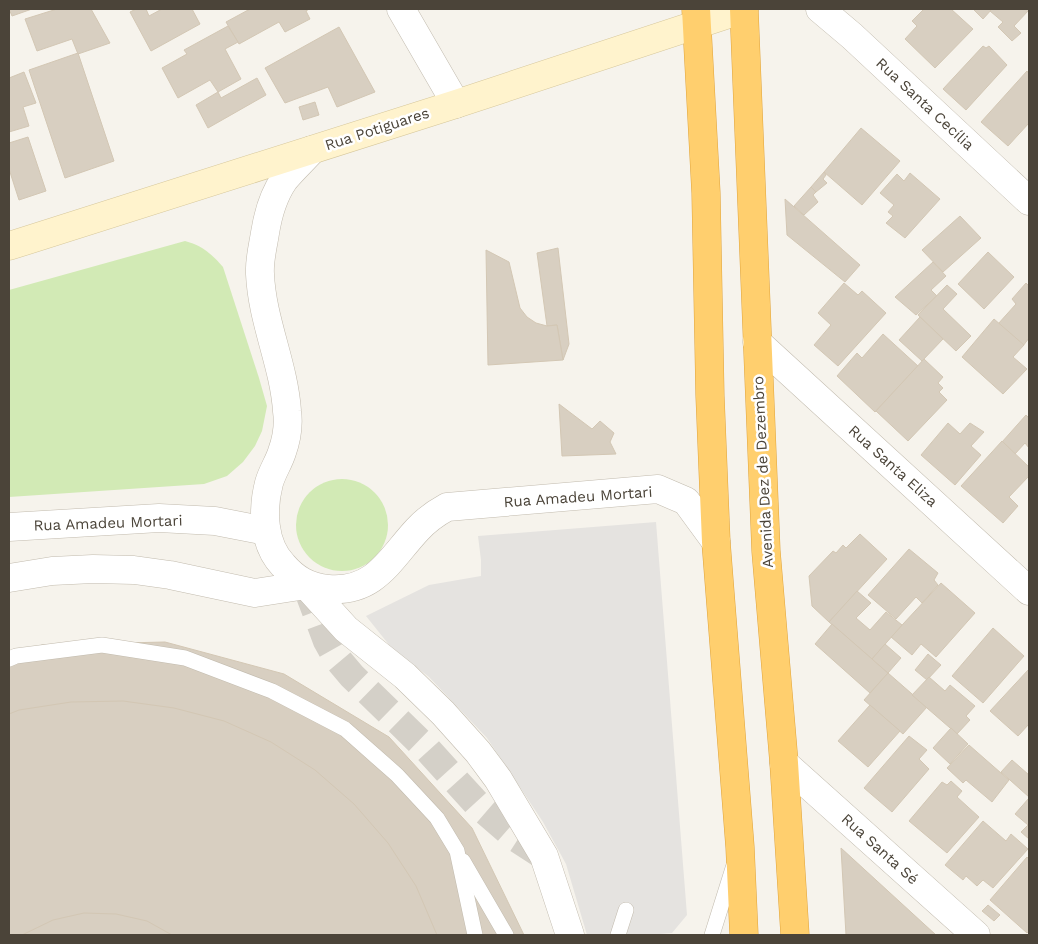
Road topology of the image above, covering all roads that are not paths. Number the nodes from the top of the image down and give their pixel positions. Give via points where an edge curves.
1 (401, 9) edge
2 (745, 9) edge
3 (820, 9) edge
4 (697, 17) edge
5 (456, 104) junction
6 (312, 150) junction
7 (1029, 201) edge
8 (9, 246) edge
9 (757, 342) junction
10 (9, 527) edge
11 (266, 531) junction
12 (716, 542) junction
13 (9, 578) edge
14 (306, 585) junction
15 (1029, 591) edge
16 (9, 659) edge
17 (784, 763) junction
18 (740, 847) junction
19 (457, 851) junction
20 (626, 910) dead end
21 (475, 935) edge
22 (506, 935) edge
23 (570, 935) edge
24 (618, 935) edge
25 (712, 935) edge
26 (744, 935) edge
27 (795, 935) edge
28 (976, 935) edge

1 - 5 street
2 - 4 street, Rua Potiguares
2 - 9 highway, Avenida Dez de Dezembro
3 - 7 street, Rua Santa Cecília
4 - 5 street, Rua Potiguares
4 - 12 highway via 706,193
5 - 6 street, Rua Potiguares
6 - 8 street, Rua Potiguares
6 - 11 street via 284,180 274,199 266,221 262,250 260,274 282,380 288,429 269,482
9 - 15 street, Rua Santa Eliza
9 - 17 highway, Avenida Dez de Dezembro via 766,551
10 - 11 street, Rua Amadeu Mortari via 159,518 215,521
11 - 14 street via 280,562 292,576
12 - 14 street, Rua Amadeu Mortari via 686,501 658,489 447,507 416,531 386,568 370,580 350,588
12 - 18 highway
13 - 14 street via 93,569 170,575 255,593
14 - 23 street via 346,629 405,676 443,713 483,759 544,856
16 - 19 lane via 102,645 185,658 272,691 345,729 397,775 437,818
17 - 27 highway, Avenida Dez de Dezembro
17 - 28 street, Rua Santa Sé
18 - 25 lane
18 - 26 highway
19 - 21 lane
19 - 22 lane
20 - 24 lane

